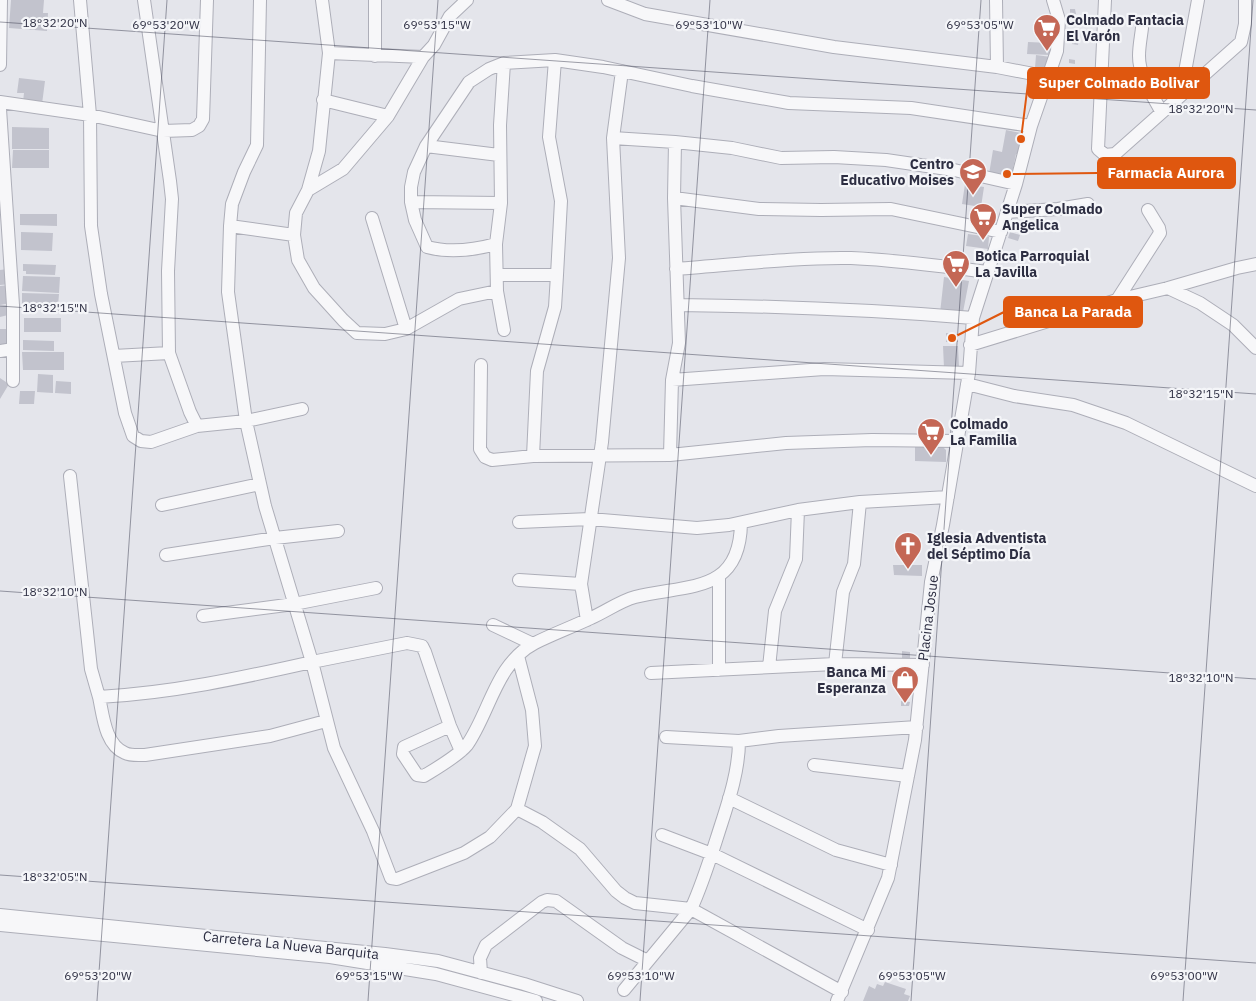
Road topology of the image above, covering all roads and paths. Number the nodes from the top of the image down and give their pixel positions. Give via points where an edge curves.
1 (1, 0) edge
2 (80, 0) edge
3 (144, 0) edge
4 (207, 0) edge
5 (260, 0) edge
6 (322, 0) edge
7 (375, 0) edge
8 (467, 0) edge
9 (608, 0) edge
10 (996, 0) edge
11 (1053, 0) edge
12 (1105, 0) edge
13 (1198, 0) edge
14 (1245, 0) edge
15 (1256, 15) edge
16 (0, 19) edge
17 (1245, 24) junction
18 (1142, 28) dead end
19 (329, 53) junction
20 (375, 56) junction
21 (423, 57) junction
22 (555, 60) junction
23 (504, 63) junction
24 (0, 64) edge
25 (997, 67) junction
26 (622, 71) junction
27 (1049, 77) junction
28 (1194, 83) junction
29 (323, 100) junction
30 (0, 102) edge
31 (0, 109) edge
32 (1161, 111) junction
33 (90, 115) junction
34 (388, 116) junction
35 (1031, 126) junction
36 (163, 131) junction
37 (613, 138) junction
38 (675, 142) junction
39 (426, 146) junction
40 (499, 154) junction
41 (1016, 184) junction
42 (308, 190) junction
43 (674, 198) junction
44 (411, 202) junction
45 (501, 203) junction
46 (1088, 204) dead end
47 (1148, 210) dead end
48 (1007, 212) junction
49 (372, 218) dead end
50 (230, 226) junction
51 (1001, 232) junction
52 (294, 235) junction
53 (496, 244) junction
54 (1256, 264) edge
55 (676, 268) junction
56 (987, 272) junction
57 (496, 275) junction
58 (557, 275) junction
59 (1168, 288) junction
60 (497, 291) junction
61 (1117, 300) junction
62 (678, 305) junction
63 (973, 318) junction
64 (406, 329) junction
65 (504, 330) dead end
66 (970, 345) junction
67 (1256, 348) edge
68 (13, 349) junction
69 (0, 351) edge
70 (169, 353) junction
71 (114, 356) junction
72 (481, 365) dead end
73 (968, 378) junction
74 (672, 380) junction
75 (13, 381) dead end
76 (302, 409) dead end
77 (246, 421) junction
78 (197, 426) junction
79 (958, 441) junction
80 (670, 454) junction
81 (533, 456) junction
82 (599, 456) junction
83 (70, 476) dead end
84 (260, 484) junction
85 (1256, 486) edge
86 (948, 497) junction
87 (860, 502) junction
88 (162, 505) dead end
89 (798, 510) junction
90 (590, 519) junction
91 (518, 522) dead end
92 (742, 523) junction
93 (338, 531) dead end
94 (275, 538) junction
95 (166, 555) dead end
96 (719, 577) junction
97 (519, 580) dead end
98 (581, 584) junction
99 (376, 588) dead end
100 (294, 604) junction
101 (203, 616) dead end
102 (586, 620) junction
103 (493, 625) dead end
104 (534, 644) junction
105 (518, 656) junction
106 (312, 662) junction
107 (835, 664) junction
108 (923, 665) junction
109 (769, 667) junction
110 (719, 670) junction
111 (651, 673) dead end
112 (99, 697) junction
113 (326, 721) junction
114 (450, 726) junction
115 (917, 727) junction
116 (666, 737) dead end
117 (740, 741) junction
118 (461, 751) junction
119 (814, 765) dead end
120 (908, 776) junction
121 (729, 798) junction
122 (517, 809) junction
123 (662, 835) dead end
124 (712, 854) junction
125 (891, 865) junction
126 (691, 909) junction
127 (0, 915) edge
128 (0, 925) edge
129 (868, 930) junction
130 (331, 953) junction
131 (648, 961) junction
132 (437, 968) junction
133 (481, 973) junction
134 (624, 990) dead end
135 (840, 996) edge
136 (536, 1001) edge
137 (577, 1001) edge

1 - 16 street
2 - 33 street
3 - 36 street
4 - 36 street via 203,119 192,130
5 - 50 street via 257,144 232,204
6 - 19 street
7 - 20 street
8 - 21 street via 450,16 434,46
9 - 25 street via 644,14 815,44
10 - 25 street
11 - 27 street, Placina Josue via 1059,20 1058,44
12 - 32 street via 1098,149 1105,156 1115,154
13 - 28 street via 1185,72
14 - 17 street
15 - 17 street
16 - 24 street
17 - 28 street via 1241,42
18 - 32 street via 1141,69
19 - 20 street
19 - 29 street
20 - 21 street
21 - 34 street
22 - 23 street
22 - 26 street
22 - 58 street via 549,136 561,201
23 - 39 street via 469,82
23 - 40 street
25 - 27 street
26 - 35 street via 789,103 911,108
26 - 37 street
27 - 35 street, Placina Josue
28 - 32 street
29 - 34 street
29 - 42 street via 319,151
30 - 33 street
31 - 68 street
33 - 36 street
33 - 71 street via 91,226
34 - 42 street via 342,169
35 - 41 street, Placina Josue
36 - 70 street via 172,199 168,271
37 - 38 street
37 - 82 street via 619,258
38 - 41 street via 732,148 781,158 886,160 954,170
38 - 43 street
39 - 40 street
39 - 44 street via 414,172
40 - 45 street
41 - 48 street, Placina Josue
42 - 52 street via 296,213
43 - 51 street via 759,209 891,209
43 - 55 street
44 - 45 street
44 - 53 street via 427,247 453,250
45 - 53 street
46 - 48 street
47 - 61 street via 1160,233
48 - 51 street, Placina Josue
49 - 64 street
50 - 52 street
50 - 77 street via 228,292
51 - 56 street, Placina Josue
52 - 64 street via 298,260 314,288 350,326 358,332 385,334
53 - 57 street
54 - 59 street
55 - 56 street via 851,258
55 - 62 street
56 - 63 street, Placina Josue
57 - 58 street
57 - 60 street
58 - 81 street via 555,307 537,371
59 - 61 street
59 - 67 street via 1200,303
60 - 64 street via 459,299
60 - 65 street
61 - 66 street
62 - 63 street via 900,312
62 - 74 street via 679,343
63 - 66 street, Placina Josue
66 - 73 street, Placina Josue
68 - 69 street
68 - 75 street
70 - 71 street
70 - 78 street
71 - 78 street via 125,412 136,439 151,442
72 - 81 street via 480,449 485,457 492,460
73 - 74 street via 824,370
73 - 79 street, Placina Josue
73 - 85 street via 1014,396 1073,406 1126,423
74 - 80 street
76 - 77 street
77 - 78 street
77 - 84 street
79 - 80 street via 786,443
79 - 86 street, Placina Josue
80 - 82 street
81 - 82 street
82 - 90 street
83 - 112 street via 91,669
84 - 88 street
84 - 94 street
86 - 87 street
86 - 108 street, Placina Josue via 931,582
87 - 89 street
87 - 107 street via 854,564 842,592
89 - 92 street
89 - 109 street via 796,559 775,611
90 - 91 street
90 - 92 street via 696,528
90 - 98 street
92 - 96 street via 741,541 732,562
93 - 94 street
94 - 95 street
94 - 100 street
96 - 102 street via 692,588 634,598
96 - 110 street
97 - 98 street
98 - 102 street
99 - 100 street
100 - 101 street
100 - 106 street
102 - 104 street
103 - 104 street
104 - 105 street
105 - 118 street via 498,681 480,723
105 - 122 street via 532,710 535,746
106 - 112 street via 220,683
106 - 113 street
106 - 114 street via 407,643 418,644 425,652
107 - 108 street
107 - 109 street
108 - 115 street, Placina Josue
109 - 110 street
110 - 111 street
112 - 113 street via 111,741 126,754 145,755 270,736
113 - 122 street via 334,748 391,878 397,879 464,853 490,837
114 - 118 street
114 - 118 street via 404,747 403,754 417,775 424,776
115 - 117 street
115 - 120 street, Placina Josue
116 - 117 street
117 - 121 street
119 - 120 street
120 - 125 street, Placina Josue
121 - 124 street
121 - 125 street via 836,850
122 - 126 street via 580,849 625,898 635,903
123 - 124 street
124 - 126 street
124 - 129 street
125 - 129 street, Placina Josue
126 - 131 street
126 - 135 street
127 - 130 street, Carretera La Nueva Barquita
128 - 130 street, Carretera La Nueva Barquita
129 - 135 street, Placina Josue
130 - 132 street, Carretera La Nueva Barquita
131 - 133 street via 622,948 556,901 547,900 486,945 480,958
131 - 134 street
132 - 133 street, Carretera La Nueva Barquita
132 - 136 street, Carretera La Nueva Barquita
133 - 137 street, Carretera La Nueva Barquita

